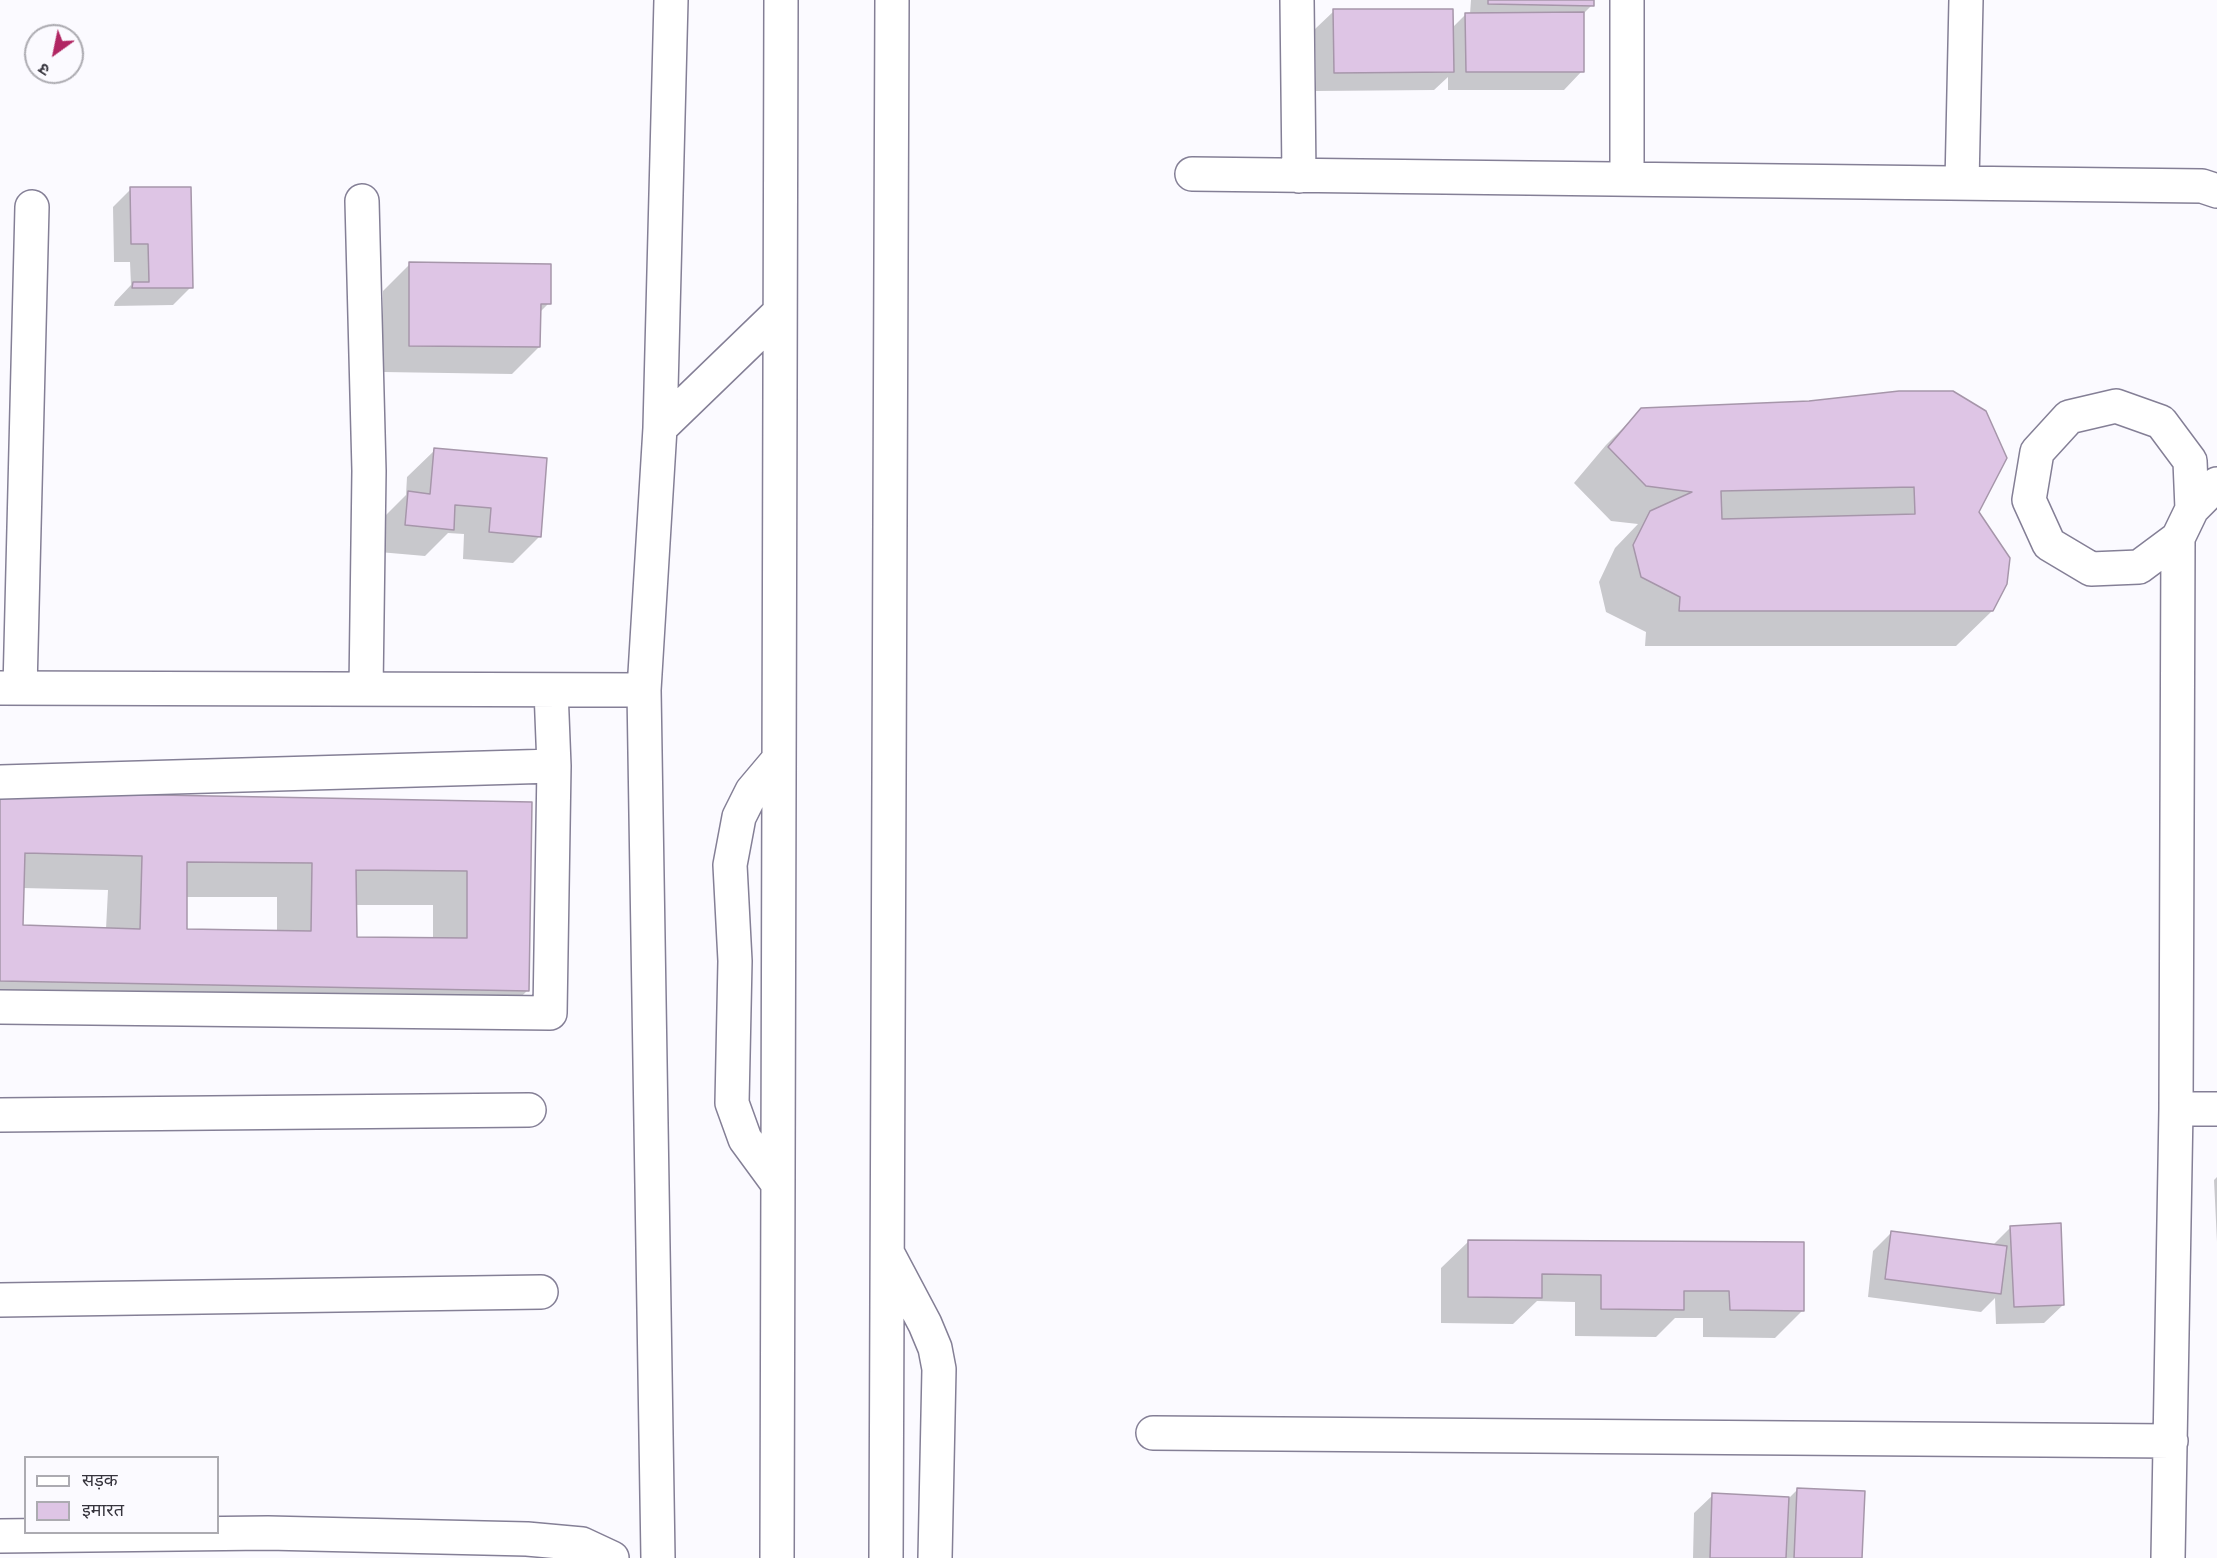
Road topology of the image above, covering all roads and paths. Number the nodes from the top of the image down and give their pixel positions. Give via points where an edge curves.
1 (671, 0) edge
2 (781, 0) edge
3 (892, 0) edge
4 (1297, 0) edge
5 (1627, 0) edge
6 (1966, 0) edge
7 (1192, 174) dead end
8 (1299, 176) junction
9 (1627, 179) junction
10 (1962, 183) junction
11 (2217, 191) edge
12 (362, 201) dead end
13 (32, 207) dead end
14 (780, 312) junction
15 (660, 428) junction
16 (2217, 484) edge
17 (2185, 524) junction
18 (10, 688) edge
19 (366, 689) junction
20 (551, 690) junction
21 (644, 690) junction
22 (779, 759) junction
23 (554, 766) junction
24 (0, 782) edge
25 (0, 1007) edge
26 (2176, 1109) junction
27 (2217, 1109) edge
28 (530, 1110) dead end
29 (0, 1115) edge
30 (778, 1184) junction
31 (887, 1252) junction
32 (541, 1292) dead end
33 (0, 1300) edge
34 (1153, 1433) dead end
35 (2171, 1441) junction
36 (0, 1536) edge
37 (268, 1546) edge
38 (479, 1548) edge
39 (612, 1558) edge
40 (658, 1558) edge
41 (777, 1558) edge
42 (886, 1558) edge
43 (935, 1558) edge
44 (2168, 1558) edge

1 - 15 street
2 - 14 street
3 - 31 street
4 - 8 street
5 - 9 street
6 - 10 street
7 - 8 street
8 - 9 street
9 - 10 street
10 - 11 street via 2202,186
12 - 19 street via 369,471
13 - 18 street
14 - 15 street
14 - 22 street
15 - 21 street
16 - 17 street
17 - 17 street via 2139,567 2091,569 2049,544 2029,500 2037,452 2069,417 2116,406 2161,422 2190,461
17 - 26 street
18 - 19 street
19 - 20 street
20 - 21 street
20 - 23 street
21 - 40 street
22 - 30 street
22 - 30 street via 752,791 738,817 730,865 735,961 732,1103 745,1139
23 - 24 street
23 - 25 street via 550,1013
26 - 27 street
26 - 35 street
28 - 29 street
30 - 41 street
31 - 42 street
31 - 43 street via 925,1324 939,1369
32 - 33 street
34 - 35 street
35 - 44 street
36 - 37 street
37 - 38 street
38 - 39 street via 528,1539 582,1544

